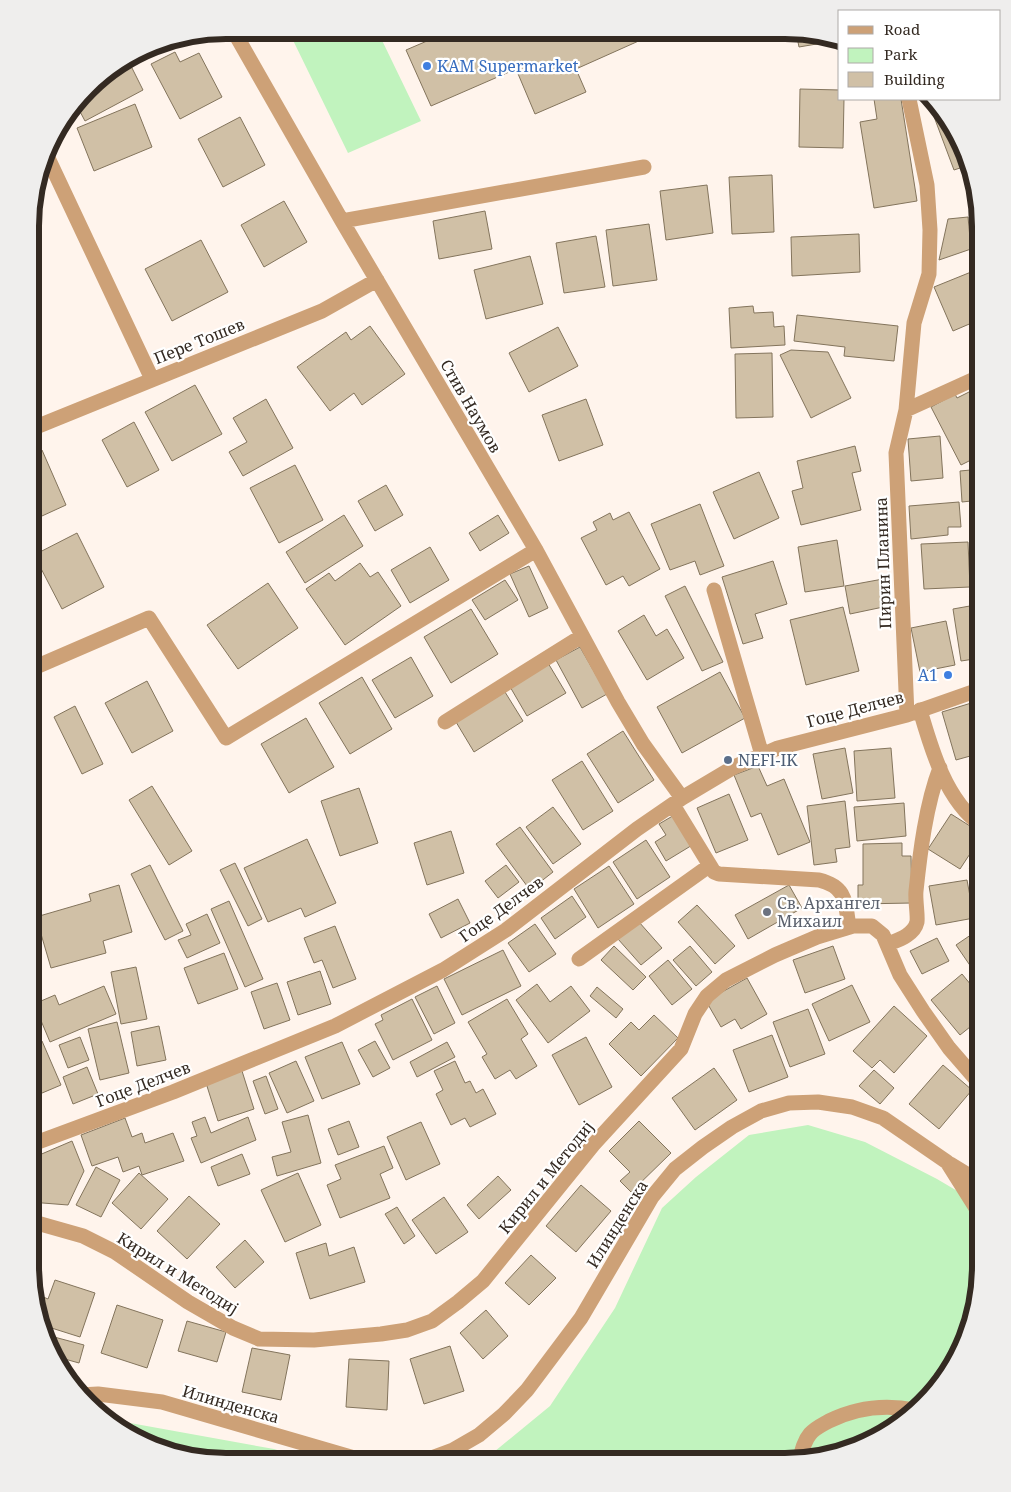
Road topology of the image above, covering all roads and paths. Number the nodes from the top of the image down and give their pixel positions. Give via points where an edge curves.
1 (238, 39) edge
2 (909, 100) edge
3 (50, 163) edge
4 (644, 167) dead end
5 (342, 220) junction
6 (377, 280) junction
7 (152, 379) junction
8 (972, 380) edge
9 (906, 410) junction
10 (39, 426) edge
11 (536, 550) junction
12 (714, 590) dead end
13 (582, 636) junction
14 (39, 666) edge
15 (972, 692) edge
16 (913, 712) junction
17 (445, 722) dead end
18 (762, 755) junction
19 (940, 768) junction
20 (677, 801) junction
21 (972, 816) edge
22 (709, 866) junction
23 (849, 927) junction
24 (888, 944) junction
25 (579, 959) dead end
26 (972, 1075) edge
27 (39, 1142) edge
28 (948, 1162) junction
29 (972, 1177) edge
30 (972, 1201) edge
31 (39, 1224) edge
32 (89, 1394) edge
33 (907, 1409) edge
34 (337, 1453) edge
35 (445, 1453) edge
36 (801, 1453) edge

1 - 5 street, Стив Наумов
2 - 9 street, Пирин Планина via 928,185 930,230 929,274 914,323
3 - 7 street
4 - 5 street
5 - 6 street, Стив Наумов
6 - 7 street, Пере Тошев via 322,311
6 - 11 street, Стив Наумов
7 - 10 street, Пере Тошев
8 - 9 street
9 - 16 street, Пирин Планина via 896,453
11 - 13 street, Стив Наумов
11 - 14 street via 226,738 149,618
12 - 18 street
13 - 17 street
13 - 20 street, Стив Наумов
15 - 16 street, Гоце Делчев
16 - 18 street, Гоце Делчев
16 - 19 street, Пирин Планина
18 - 20 street, Гоце Делчев via 734,767
19 - 21 street, Пирин Планина via 947,784
19 - 24 street via 928,809 916,894 917,922 908,935
20 - 22 street, Стив Наумов
20 - 27 street, Гоце Делчев via 506,930 443,970 335,1026 173,1092
22 - 23 street via 718,874 831,883 844,899
22 - 25 street
23 - 24 street, Кирил и Методиј via 872,926
23 - 31 street, Кирил и Методиј via 775,955 726,980 707,996 695,1014 682,1049 593,1145 483,1282 432,1321 407,1330 381,1334 314,1340 259,1339 188,1302 115,1252 83,1236
24 - 26 street, Кирил и Методиј via 900,974 923,1011
28 - 29 street
28 - 30 street, Илинденска
28 - 35 street, Илинденска via 883,1118 852,1107 818,1102 789,1103 747,1119 675,1169 652,1197 581,1318 526,1390 479,1435
32 - 34 street, Илинденска via 162,1402
33 - 36 street via 864,1408 841,1416 810,1435

